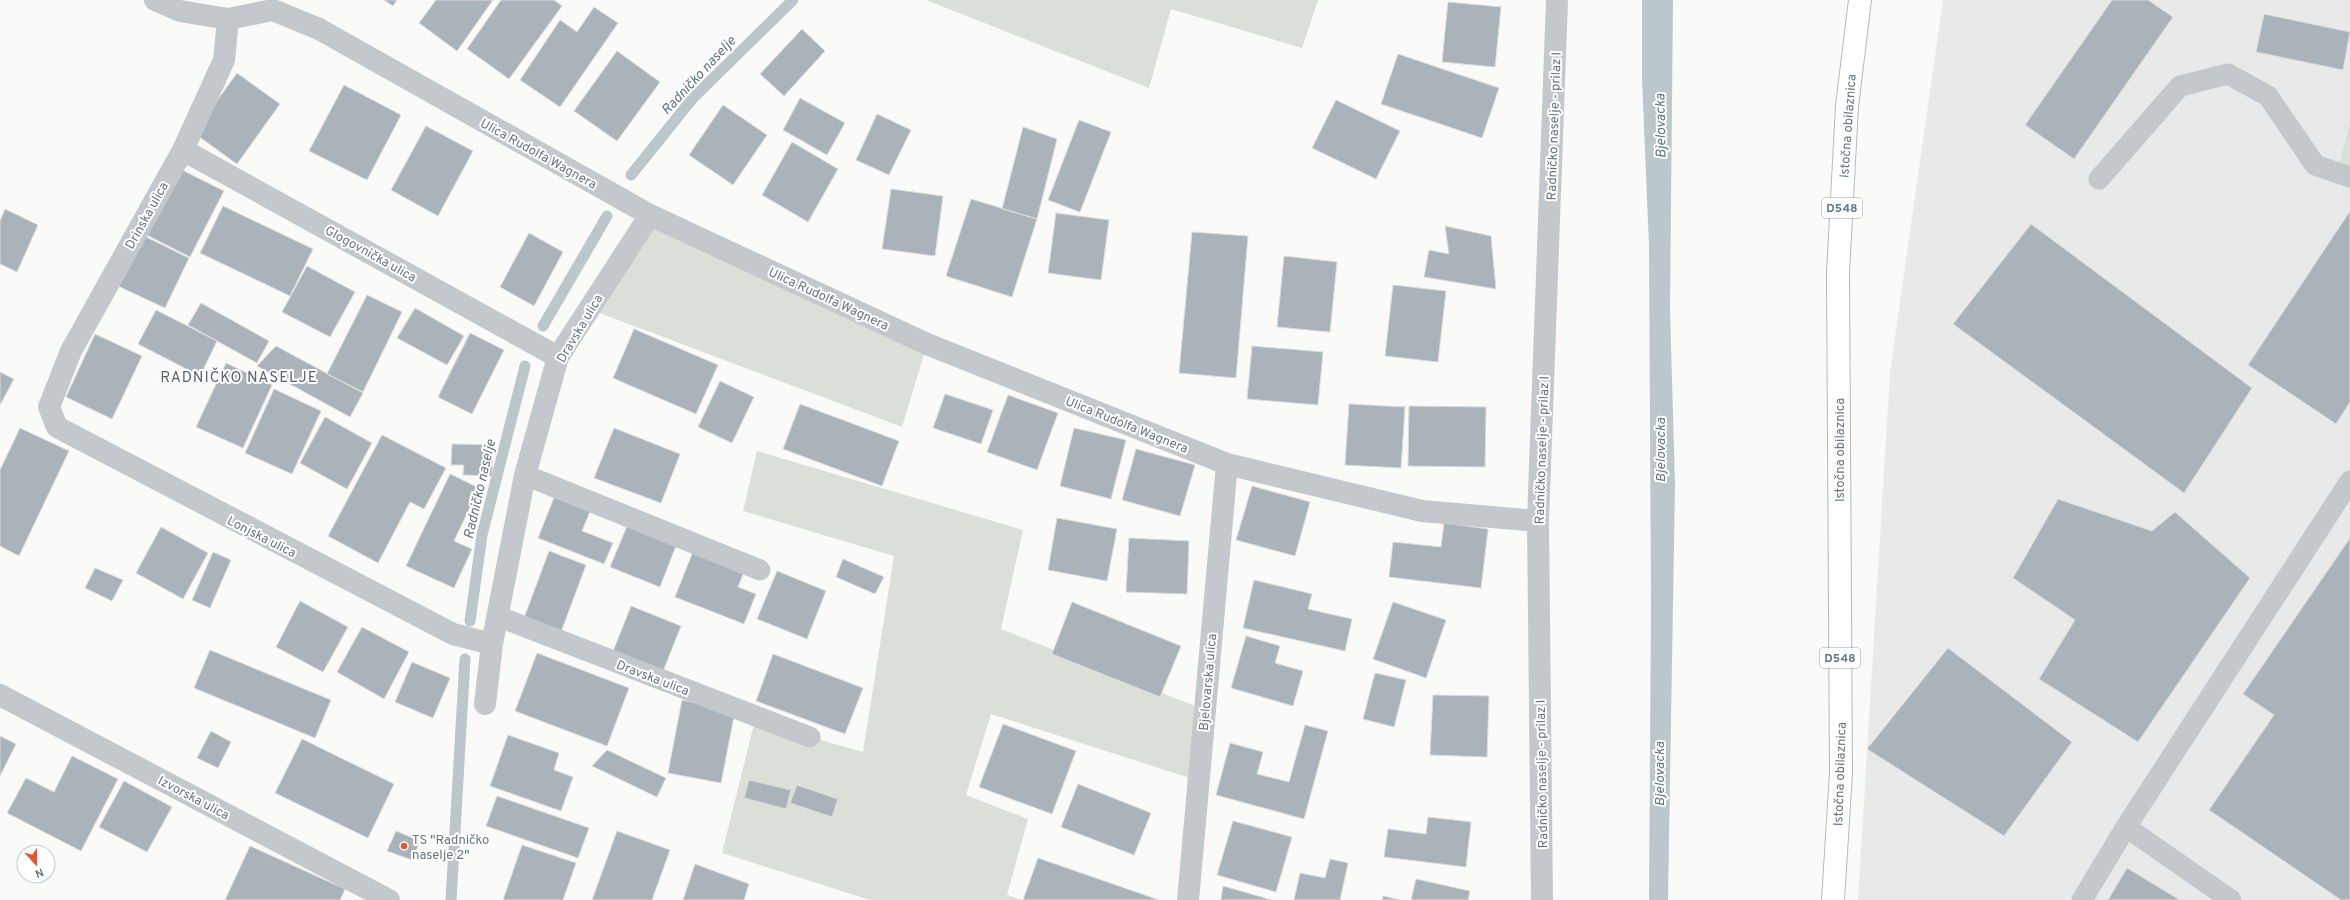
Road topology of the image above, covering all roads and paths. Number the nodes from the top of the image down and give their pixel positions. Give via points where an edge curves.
1 (155, 0) edge
2 (1557, 0) edge
3 (1860, 0) edge
4 (228, 20) junction
5 (183, 150) junction
6 (2350, 177) edge
7 (2098, 179) dead end
8 (650, 214) junction
9 (558, 357) junction
10 (49, 407) joint
11 (1227, 464) junction
12 (525, 474) junction
13 (2350, 481) edge
14 (1538, 521) junction
15 (760, 570) dead end
16 (497, 616) junction
17 (492, 644) junction
18 (0, 695) edge
19 (485, 704) dead end
20 (810, 737) dead end
21 (2126, 827) junction
22 (389, 900) edge
23 (1188, 900) edge
24 (1542, 900) edge
25 (1833, 900) edge
26 (2082, 900) edge
27 (2231, 900) edge

1 - 4 street, Ulica Rudolfa Wagnera via 180,11
2 - 14 street, Radničko naselje - prilaz I
3 - 25 main road, Istočna obilaznica / D548 via 1847,106 1838,273 1841,773
4 - 5 street, Drinska ulica via 224,60
4 - 8 street, Ulica Rudolfa Wagnera via 274,10 319,29
5 - 9 street, Glogovnička ulica
5 - 10 street, Drinska ulica via 71,351
6 - 7 lane via 2315,165 2268,96 2228,74 2180,86
8 - 9 street, Dravska ulica
8 - 11 street, Ulica Rudolfa Wagnera via 927,344
9 - 12 street, Dravska ulica
10 - 17 street, Lonjska ulica via 57,427 64,431 453,634
11 - 14 street, Ulica Rudolfa Wagnera via 1422,511
11 - 23 street, Bjelovarska ulica
12 - 15 lane
12 - 16 street, Dravska ulica
13 - 21 lane
14 - 24 street, Radničko naselje - prilaz I
16 - 17 street, Dravska ulica
16 - 20 lane, Dravska ulica
17 - 19 street, Dravska ulica
18 - 22 street, Izvorska ulica
21 - 26 lane
21 - 27 lane

